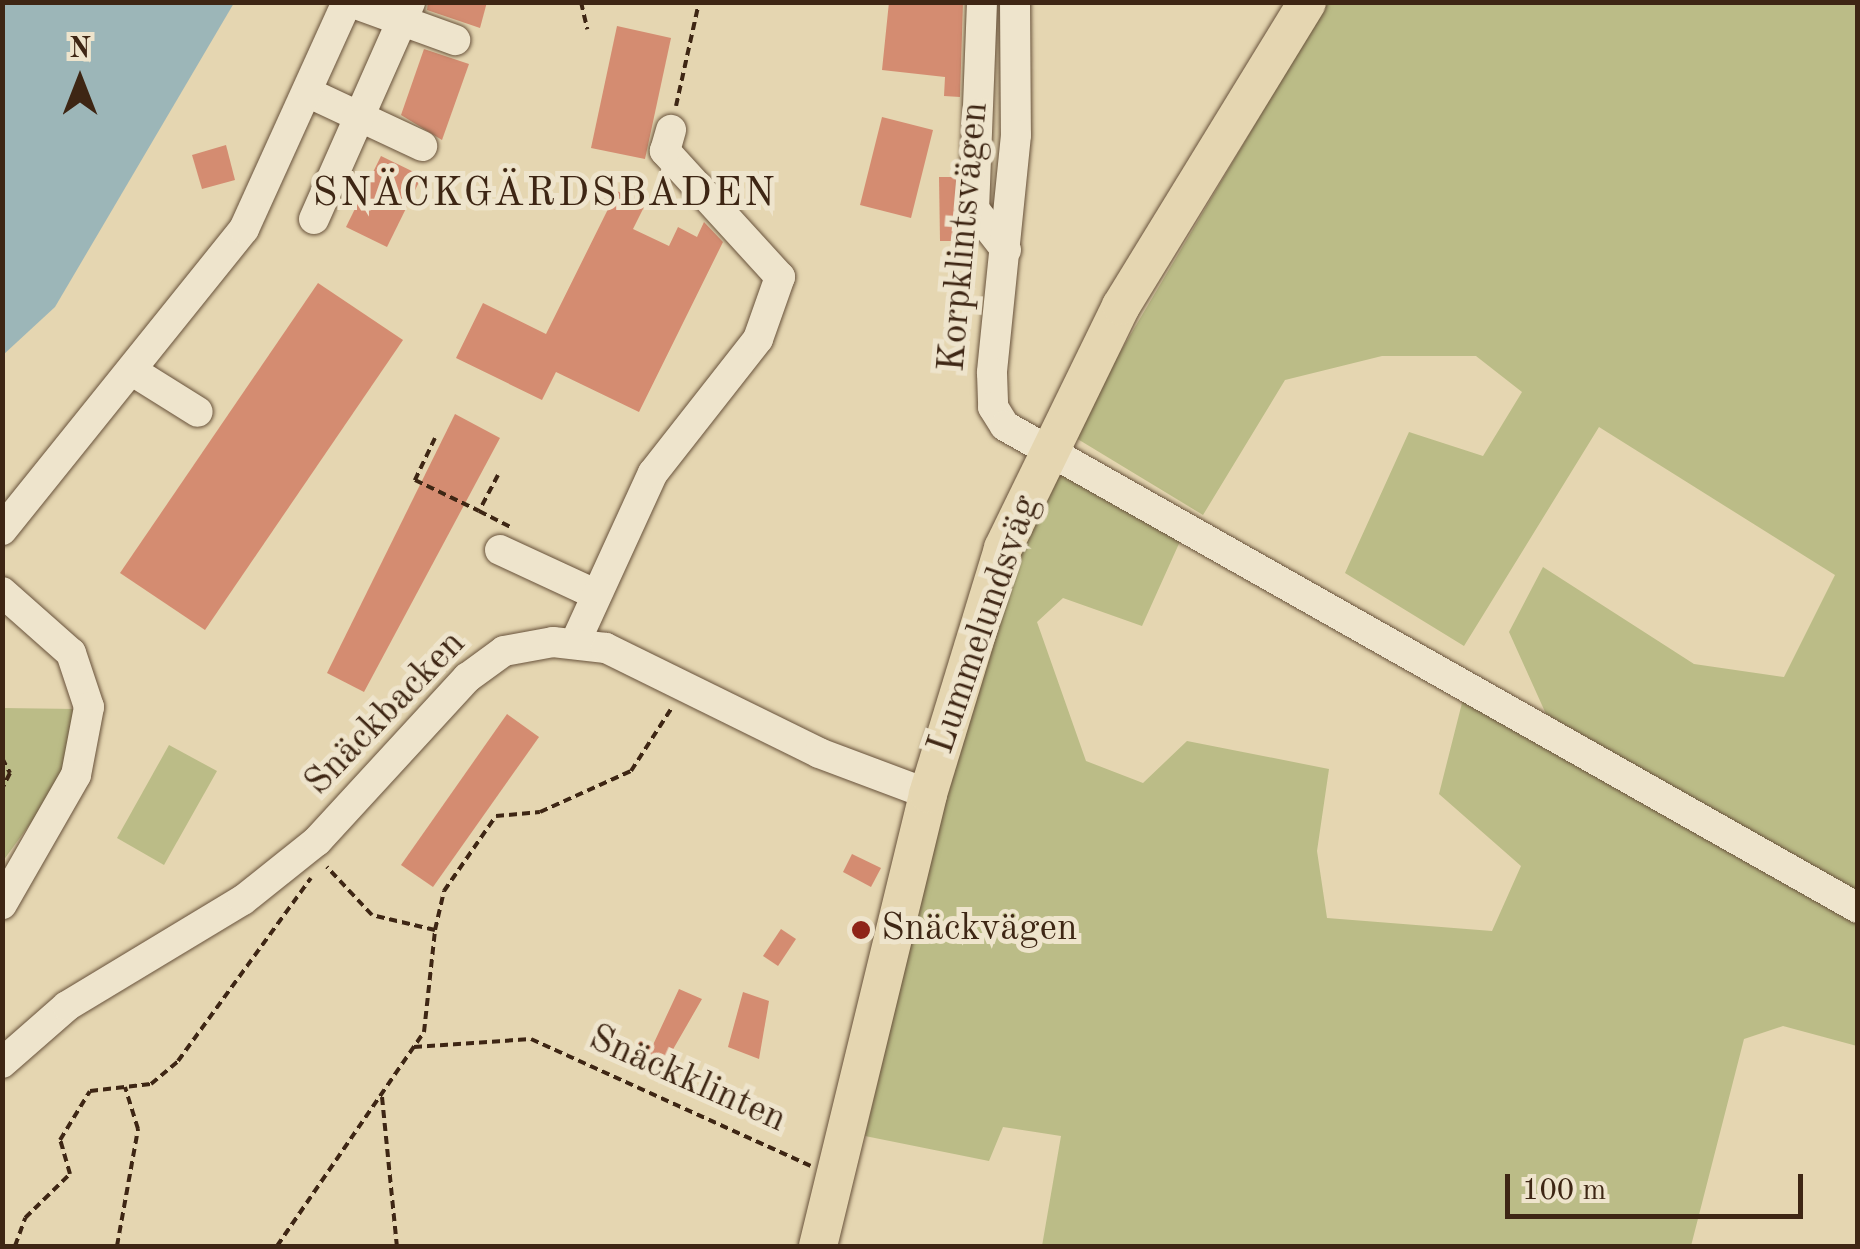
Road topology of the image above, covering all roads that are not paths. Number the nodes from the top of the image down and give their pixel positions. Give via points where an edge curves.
1 (348, 2) edge
2 (982, 2) edge
3 (1015, 2) edge
4 (1308, 2) edge
5 (406, 13) edge
6 (456, 40) dead end
7 (309, 93) junction
8 (364, 116) junction
9 (979, 127) junction
10 (671, 130) road end
11 (1016, 134) junction
12 (422, 146) dead end
13 (314, 219) dead end
14 (1006, 250) junction
15 (134, 372) junction
16 (198, 412) dead end
17 (1048, 448) junction
18 (2, 530) edge
19 (500, 550) road end
20 (2, 592) edge
21 (595, 594) junction
22 (575, 643) junction
23 (928, 794) junction
24 (2, 904) edge
25 (1858, 908) edge
26 (2, 1064) edge
27 (818, 1246) edge

1 - 5 street
1 - 7 street
2 - 9 street
3 - 11 street, Korpklintsvägen
4 - 17 main road, Lummelundsväg via 1121,306
5 - 6 street
5 - 8 street
7 - 8 street
7 - 15 street via 244,229
8 - 12 street
8 - 13 street
9 - 11 street
9 - 14 street via 974,209
10 - 21 street via 666,151 780,278 758,339 653,473
11 - 14 street, Korpklintsvägen
14 - 17 street, Korpklintsvägen via 993,406 1005,426
15 - 16 street
15 - 18 street
17 - 23 main road, Lummelundsväg via 1003,548
17 - 25 street, Korpklintsvägen
19 - 21 street
20 - 24 street via 71,653 89,707 76,775
21 - 22 street
22 - 23 street, Snäckbacken via 639,660
22 - 26 street, Snäckbacken via 526,644 485,661 317,842 243,900 67,1006
23 - 27 main road, Lummelundsväg

